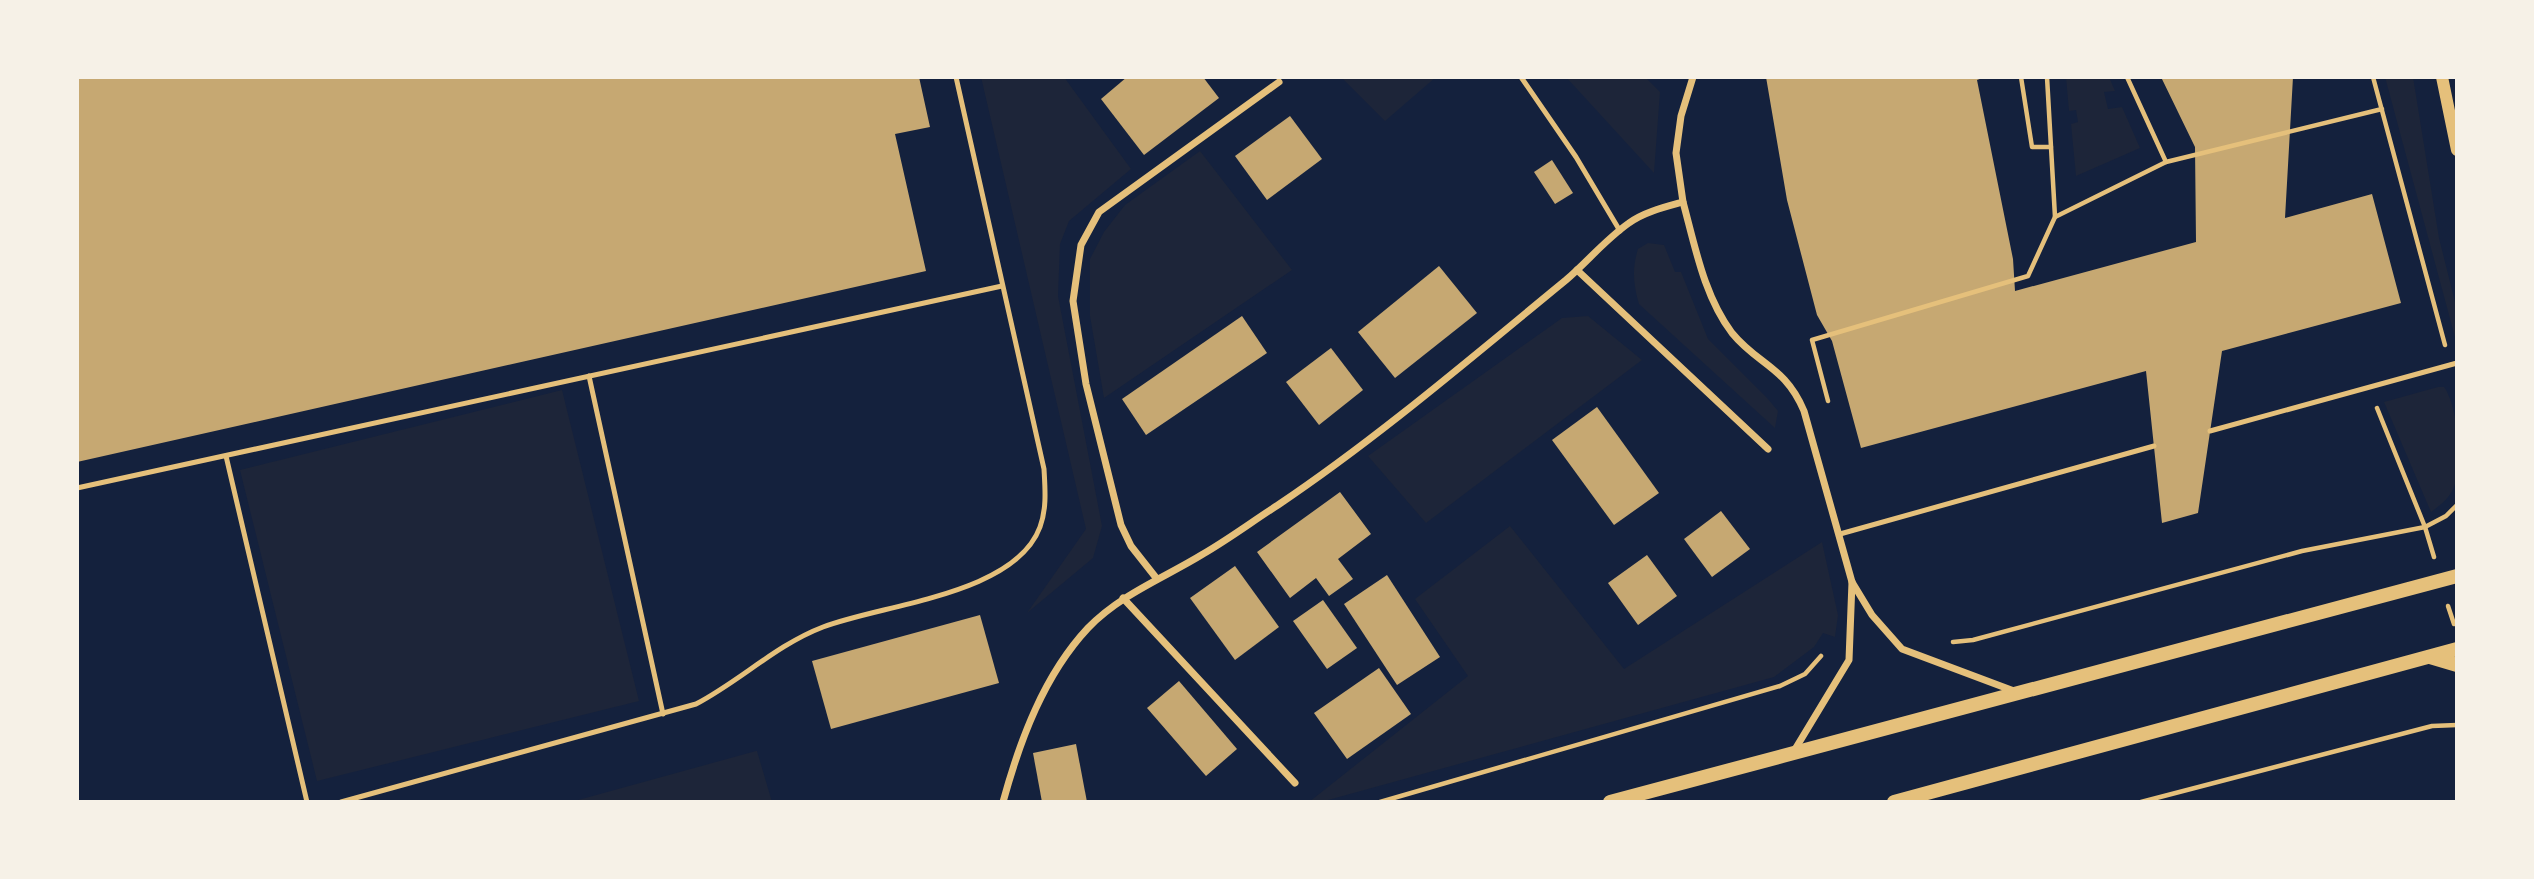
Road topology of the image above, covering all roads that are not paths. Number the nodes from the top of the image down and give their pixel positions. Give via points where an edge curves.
1 (956, 77) edge
2 (1521, 77) edge
3 (1693, 77) edge
4 (2442, 77) edge
5 (1279, 82) dead end
6 (2457, 150) edge
7 (1683, 202) junction
8 (1620, 231) junction
9 (1577, 270) junction
10 (1002, 286) junction
11 (2457, 363) edge
12 (589, 376) junction
13 (2210, 431) dead end
14 (2154, 446) dead end
15 (1768, 449) dead end
16 (226, 456) junction
17 (77, 488) edge
18 (1840, 534) junction
19 (2457, 576) edge
20 (1157, 579) junction
21 (1852, 582) junction
22 (1123, 598) junction
23 (2457, 649) edge
24 (2429, 657) junction
25 (2457, 665) edge
26 (2018, 692) junction
27 (663, 714) junction
28 (1793, 752) junction
29 (1295, 783) dead end
30 (307, 802) edge
31 (341, 802) edge
32 (1003, 802) edge
33 (1611, 802) edge
34 (1894, 802) edge

1 - 10 lane
2 - 8 lane
3 - 7 street via 1676,153
4 - 6 street
5 - 20 street via 1099,212 1081,245 1073,300 1086,384 1121,524 1131,546
7 - 8 street via 1630,222
7 - 18 street via 1706,282 1732,333 1796,392
8 - 9 street
9 - 15 street
9 - 20 street via 1415,404 1281,503 1203,555
10 - 12 lane
10 - 27 lane via 1044,469 1046,500 1040,528 1025,552 973,585 824,626 792,640 719,692
11 - 13 lane
12 - 16 lane
12 - 27 lane
14 - 18 lane
16 - 17 lane
16 - 30 lane
18 - 21 street
19 - 26 main road
20 - 22 street
21 - 26 street via 1872,615 1902,649
21 - 28 street via 1849,660
22 - 29 street
22 - 32 street via 1065,653 1012,767
23 - 24 main road
24 - 25 main road
24 - 34 main road
26 - 28 main road
27 - 31 lane
28 - 33 main road

